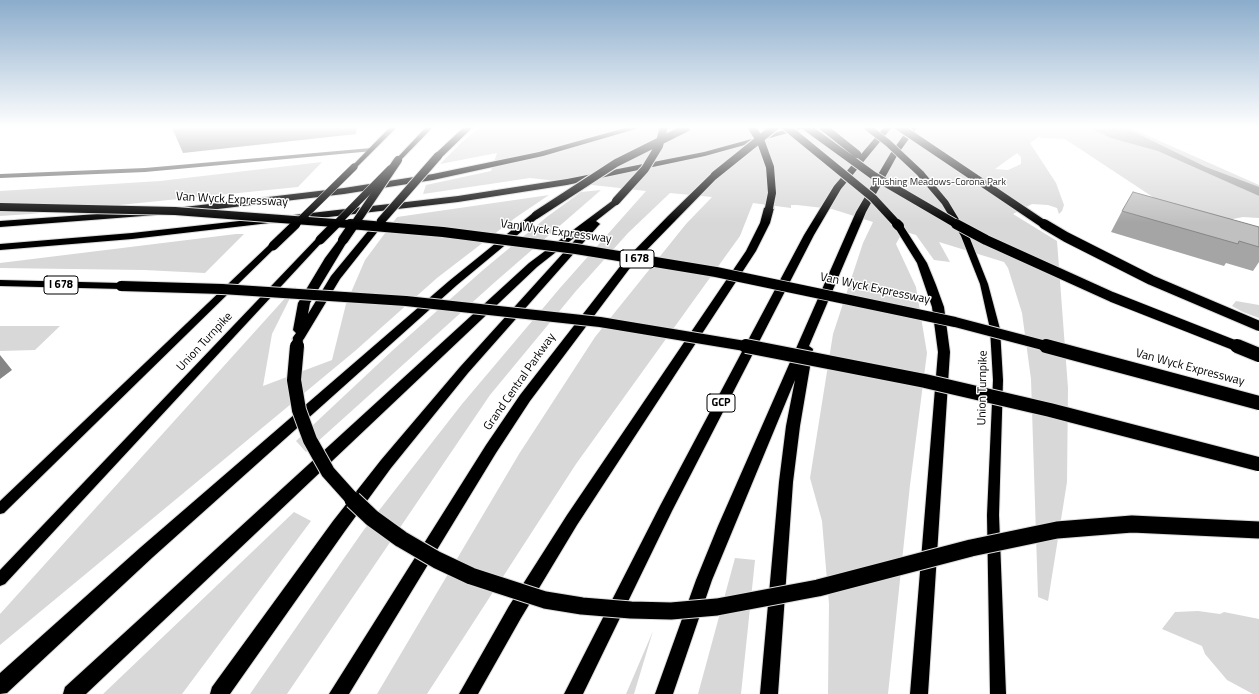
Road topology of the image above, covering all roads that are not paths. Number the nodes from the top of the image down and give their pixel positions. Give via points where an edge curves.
1 (276, 158) edge
2 (363, 158) edge
3 (436, 158) edge
4 (518, 158) edge
5 (625, 158) edge
6 (652, 158) edge
7 (686, 158) edge
8 (735, 158) edge
9 (767, 158) edge
10 (825, 158) edge
11 (850, 158) edge
12 (860, 158) edge
13 (863, 158) edge
14 (891, 158) edge
15 (904, 158) edge
16 (945, 158) edge
17 (398, 160) joint
18 (0, 176) edge
19 (616, 201) junction
20 (921, 204) junction
21 (0, 207) edge
22 (0, 224) edge
23 (0, 247) edge
24 (0, 283) edge
25 (813, 322) junction
26 (1259, 326) edge
27 (298, 339) junction
28 (1259, 355) edge
29 (1259, 402) edge
30 (1259, 464) edge
31 (0, 509) edge
32 (1259, 530) edge
33 (0, 580) edge
34 (0, 686) edge
35 (72, 694) edge
36 (219, 694) edge
37 (338, 694) edge
38 (468, 694) edge
39 (573, 694) edge
40 (664, 694) edge
41 (769, 694) edge
42 (919, 694) edge
43 (998, 694) edge

1 - 18 street via 145,170
2 - 31 main road, Union Turnpike, bridge
3 - 27 highway, bridge via 335,278
4 - 22 highway via 383,185 199,208
5 - 34 highway, bridge via 536,215 453,283 147,552
6 - 19 highway, bridge
7 - 23 highway via 501,193 132,236
8 - 37 highway, Grand Central Parkway, bridge via 629,262 529,393 491,449
9 - 38 highway, bridge via 772,193 770,208 751,251 572,520
10 - 42 highway, bridge via 868,193 899,226 922,263 938,307 944,352
11 - 20 highway, bridge
12 - 39 highway, GCP via 836,188 808,235
13 - 20 highway, bridge
14 - 25 highway via 874,188
15 - 43 main road, Union Turnpike, bridge via 945,203 965,236 984,284 995,329 998,380 993,515
16 - 26 highway, bridge via 1066,237 1151,280
17 - 27 highway, bridge via 329,260 304,303
17 - 33 main road, Union Turnpike, bridge
19 - 35 highway via 533,266
19 - 36 highway via 464,370 400,447 339,526
20 - 28 highway, bridge via 986,240 1072,280 1156,316
21 - 29 highway, Van Wyck Expressway / I 678, bridge via 175,212 311,220 443,232 576,249 724,274 955,322
24 - 30 highway, I 678, bridge via 222,289 406,301 592,321 696,337 925,381 1050,410
25 - 40 highway via 704,580
25 - 41 highway via 793,426 786,482
27 - 32 highway, bridge via 294,358 294,380 299,410 310,440 328,472 346,494 372,518 437,560 471,576 545,600 631,610 671,611 717,607 818,588 971,548 1057,530 1132,524

